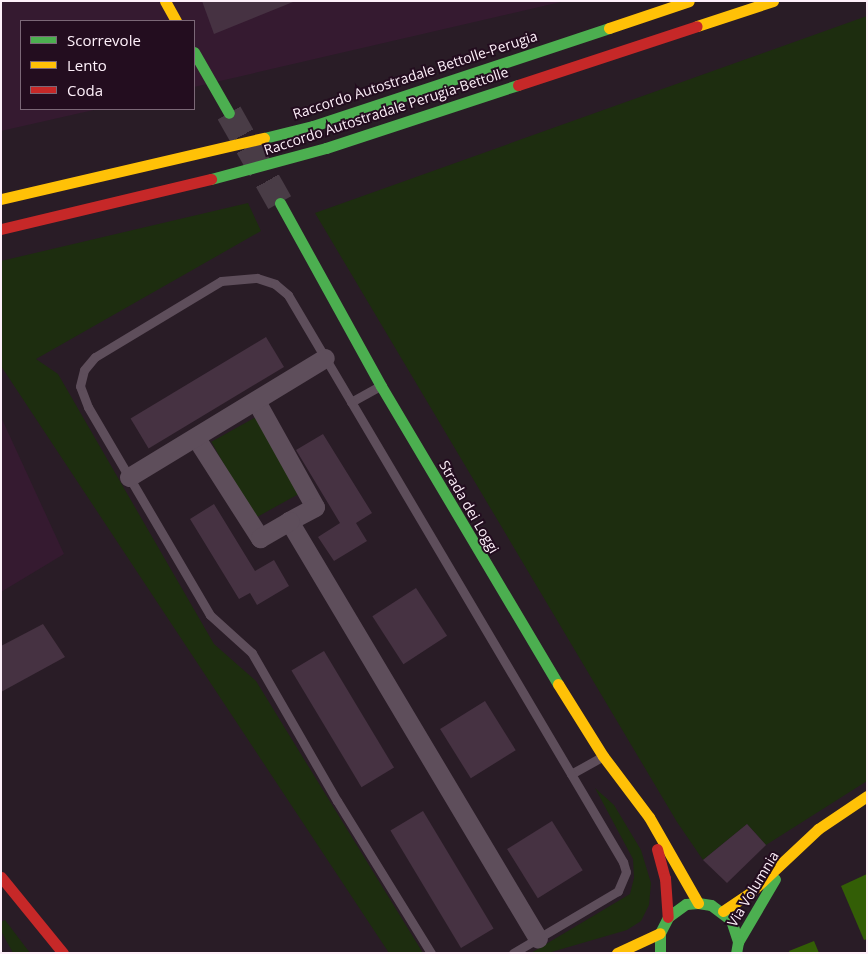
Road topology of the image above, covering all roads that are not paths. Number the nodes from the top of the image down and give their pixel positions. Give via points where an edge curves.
1 (165, 1) edge
2 (689, 1) edge
3 (774, 1) edge
4 (175, 20) edge
5 (195, 54) edge
6 (229, 113) tunnel mouth
7 (198, 152) junction
8 (110, 160) dead end
9 (1, 199) edge
10 (280, 203) tunnel mouth
11 (1, 229) edge
12 (325, 358) junction
13 (381, 386) junction
14 (256, 401) junction
15 (351, 402) junction
16 (196, 438) junction
17 (129, 477) junction
18 (290, 521) junction
19 (603, 756) junction
20 (571, 774) junction
21 (867, 796) edge
22 (649, 817) junction
23 (793, 851) junction
24 (1, 877) edge
25 (698, 903) junction
26 (723, 911) junction
27 (668, 917) junction
28 (660, 933) junction
29 (538, 938) junction
30 (737, 948) edge
31 (63, 953) edge
32 (431, 953) edge
33 (513, 953) edge
34 (617, 953) edge
35 (660, 953) edge

1 - 4 main road
2 - 7 main road, Raccordo Autostradale Bettolle-Perugia via 313,126
3 - 11 main road, Raccordo Autostradale Perugia-Bettolle via 326,148 172,190
5 - 6 main road
7 - 8 main road
7 - 9 main road, Raccordo Autostradale Bettolle-Perugia
10 - 13 main road, Strada dei Loggi
12 - 14 street
12 - 15 lane
12 - 17 lane via 288,295 275,284 257,278 221,280 94,357 84,370 80,386 88,408
13 - 15 lane
13 - 19 main road, Strada dei Loggi via 516,618
14 - 16 street
14 - 18 street via 315,507
15 - 20 lane
16 - 17 street
16 - 18 street via 260,538
17 - 32 lane via 210,615 252,653
18 - 29 street
19 - 20 lane
19 - 22 main road, Strada dei Loggi
20 - 29 lane via 626,872 618,891
21 - 23 main road, Via Volumnia via 818,829
22 - 25 main road, Strada dei Loggi
22 - 27 main road, Strada dei Loggi via 665,878
23 - 26 main road, Via Volumnia via 751,892
23 - 30 main road, Via Volumnia
24 - 31 main road
25 - 26 main road
25 - 27 main road via 686,904
26 - 30 main road via 731,920
27 - 28 main road
28 - 34 main road
28 - 35 main road
29 - 33 lane

